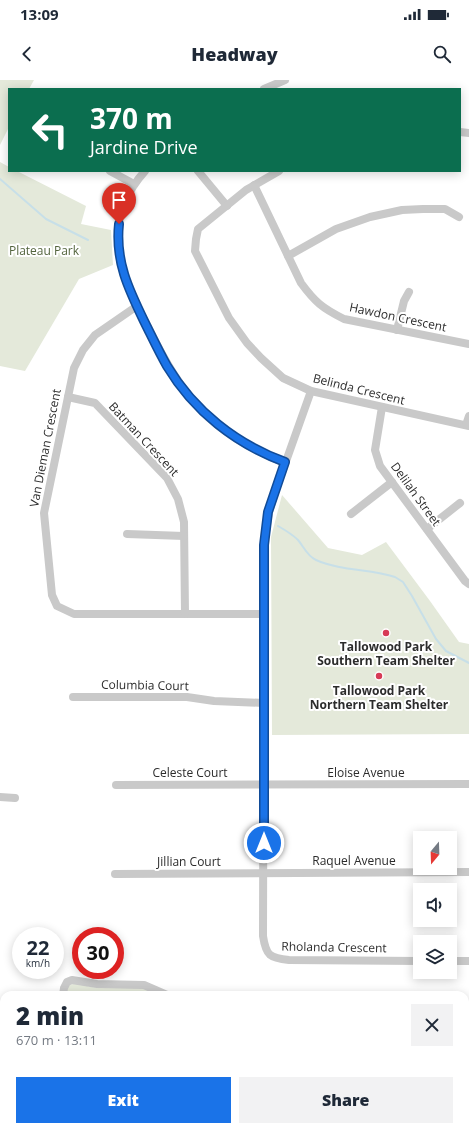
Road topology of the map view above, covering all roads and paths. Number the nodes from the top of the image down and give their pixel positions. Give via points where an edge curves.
1 (285, 80) edge
2 (275, 82) edge
3 (266, 88) edge
4 (112, 172) edge
5 (144, 172) edge
6 (199, 172) edge
7 (277, 172) edge
8 (134, 184) junction
9 (254, 185) junction
10 (227, 206) junction
11 (459, 217) dead end
12 (288, 256) junction
13 (410, 292) dead end
14 (137, 306) junction
15 (398, 330) junction
16 (469, 344) edge
17 (311, 391) junction
18 (68, 397) junction
19 (382, 407) junction
20 (469, 416) edge
21 (467, 426) edge
22 (285, 462) junction
23 (392, 482) junction
24 (460, 503) dead end
25 (351, 514) dead end
26 (427, 530) junction
27 (128, 534) dead end
28 (184, 536) junction
29 (469, 584) edge
30 (185, 614) junction
31 (264, 614) junction
32 (73, 697) dead end
33 (264, 703) junction
34 (116, 784) dead end
35 (264, 784) junction
36 (469, 784) edge
37 (0, 797) edge
38 (15, 798) dead end
39 (264, 872) junction
40 (469, 872) edge
41 (115, 874) dead end
42 (413, 961) edge
43 (457, 961) edge
44 (469, 961) edge
45 (64, 991) edge
46 (158, 991) edge

1 - 2 street
2 - 3 street
4 - 8 street
5 - 8 street
6 - 10 street
7 - 9 street, Belinda Crescent
8 - 14 street via 124,205 118,239 121,266
9 - 10 street, Belinda Crescent
9 - 12 street, Hawdon Crescent
10 - 17 street, Belinda Crescent via 198,229 195,251 228,318 247,343 283,378
11 - 12 street via 445,209 402,210 370,217 336,229
12 - 15 street, Hawdon Crescent via 301,283 325,310 344,319
13 - 15 street via 404,301
14 - 18 street, Van Dieman Crescent via 95,336 83,350 74,368
14 - 22 street via 168,367 195,404 246,444
15 - 16 street, Hawdon Crescent
17 - 19 street, Belinda Crescent
17 - 22 street, Rholanda Crescent
18 - 28 street, Batman Crescent via 95,403 167,478 178,499 184,522
18 - 30 street, Van Dieman Crescent via 44,513 52,595 57,606 74,614
19 - 21 street, Belinda Crescent
19 - 23 street, Delilah Street via 375,450 380,466
20 - 21 street
22 - 31 street, Rholanda Crescent via 265,529
23 - 25 street
23 - 26 street, Delilah Street
24 - 26 street
26 - 29 street, Delilah Street
27 - 28 street
28 - 30 street, Batman Crescent
30 - 31 street, Van Dieman Crescent
31 - 33 street, Rholanda Crescent
32 - 33 street, Columbia Court via 187,697 220,702
33 - 35 street, Rholanda Crescent
34 - 35 street, Celeste Court
35 - 36 street, Eloise Avenue
35 - 39 street, Rholanda Crescent
37 - 38 street
39 - 40 street, Raquel Avenue
39 - 41 street, Jillian Court
39 - 42 street, Rholanda Crescent via 263,936 268,955 289,960
43 - 44 street
45 - 46 street via 67,982 72,980 97,984 144,985

